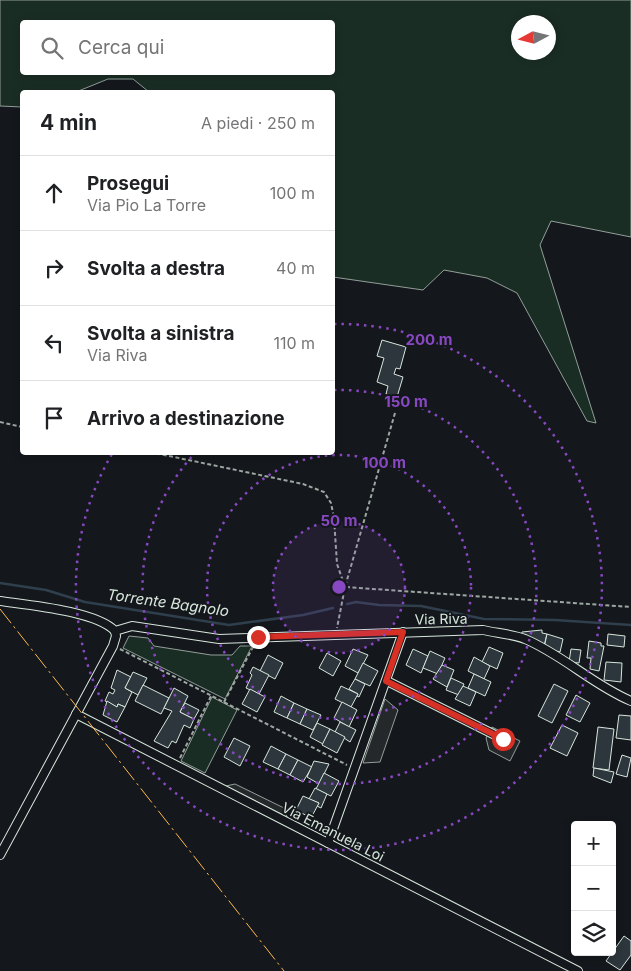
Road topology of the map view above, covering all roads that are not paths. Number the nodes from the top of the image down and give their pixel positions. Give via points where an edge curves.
1 (0, 601) edge
2 (115, 631) junction
3 (403, 632) junction
4 (386, 681) junction
5 (631, 701) edge
6 (76, 714) junction
7 (503, 739) dead end
8 (328, 843) junction
9 (0, 855) edge
10 (578, 971) edge

1 - 2 street via 84,616 104,622
2 - 3 street, Via Riva via 132,626 208,639
2 - 6 street via 113,646
3 - 4 street
3 - 5 street, Via Riva via 483,630 523,638
4 - 7 street
4 - 8 street
6 - 8 street, Via Emanuela Loi
6 - 9 street
8 - 10 street, Via Emanuela Loi

